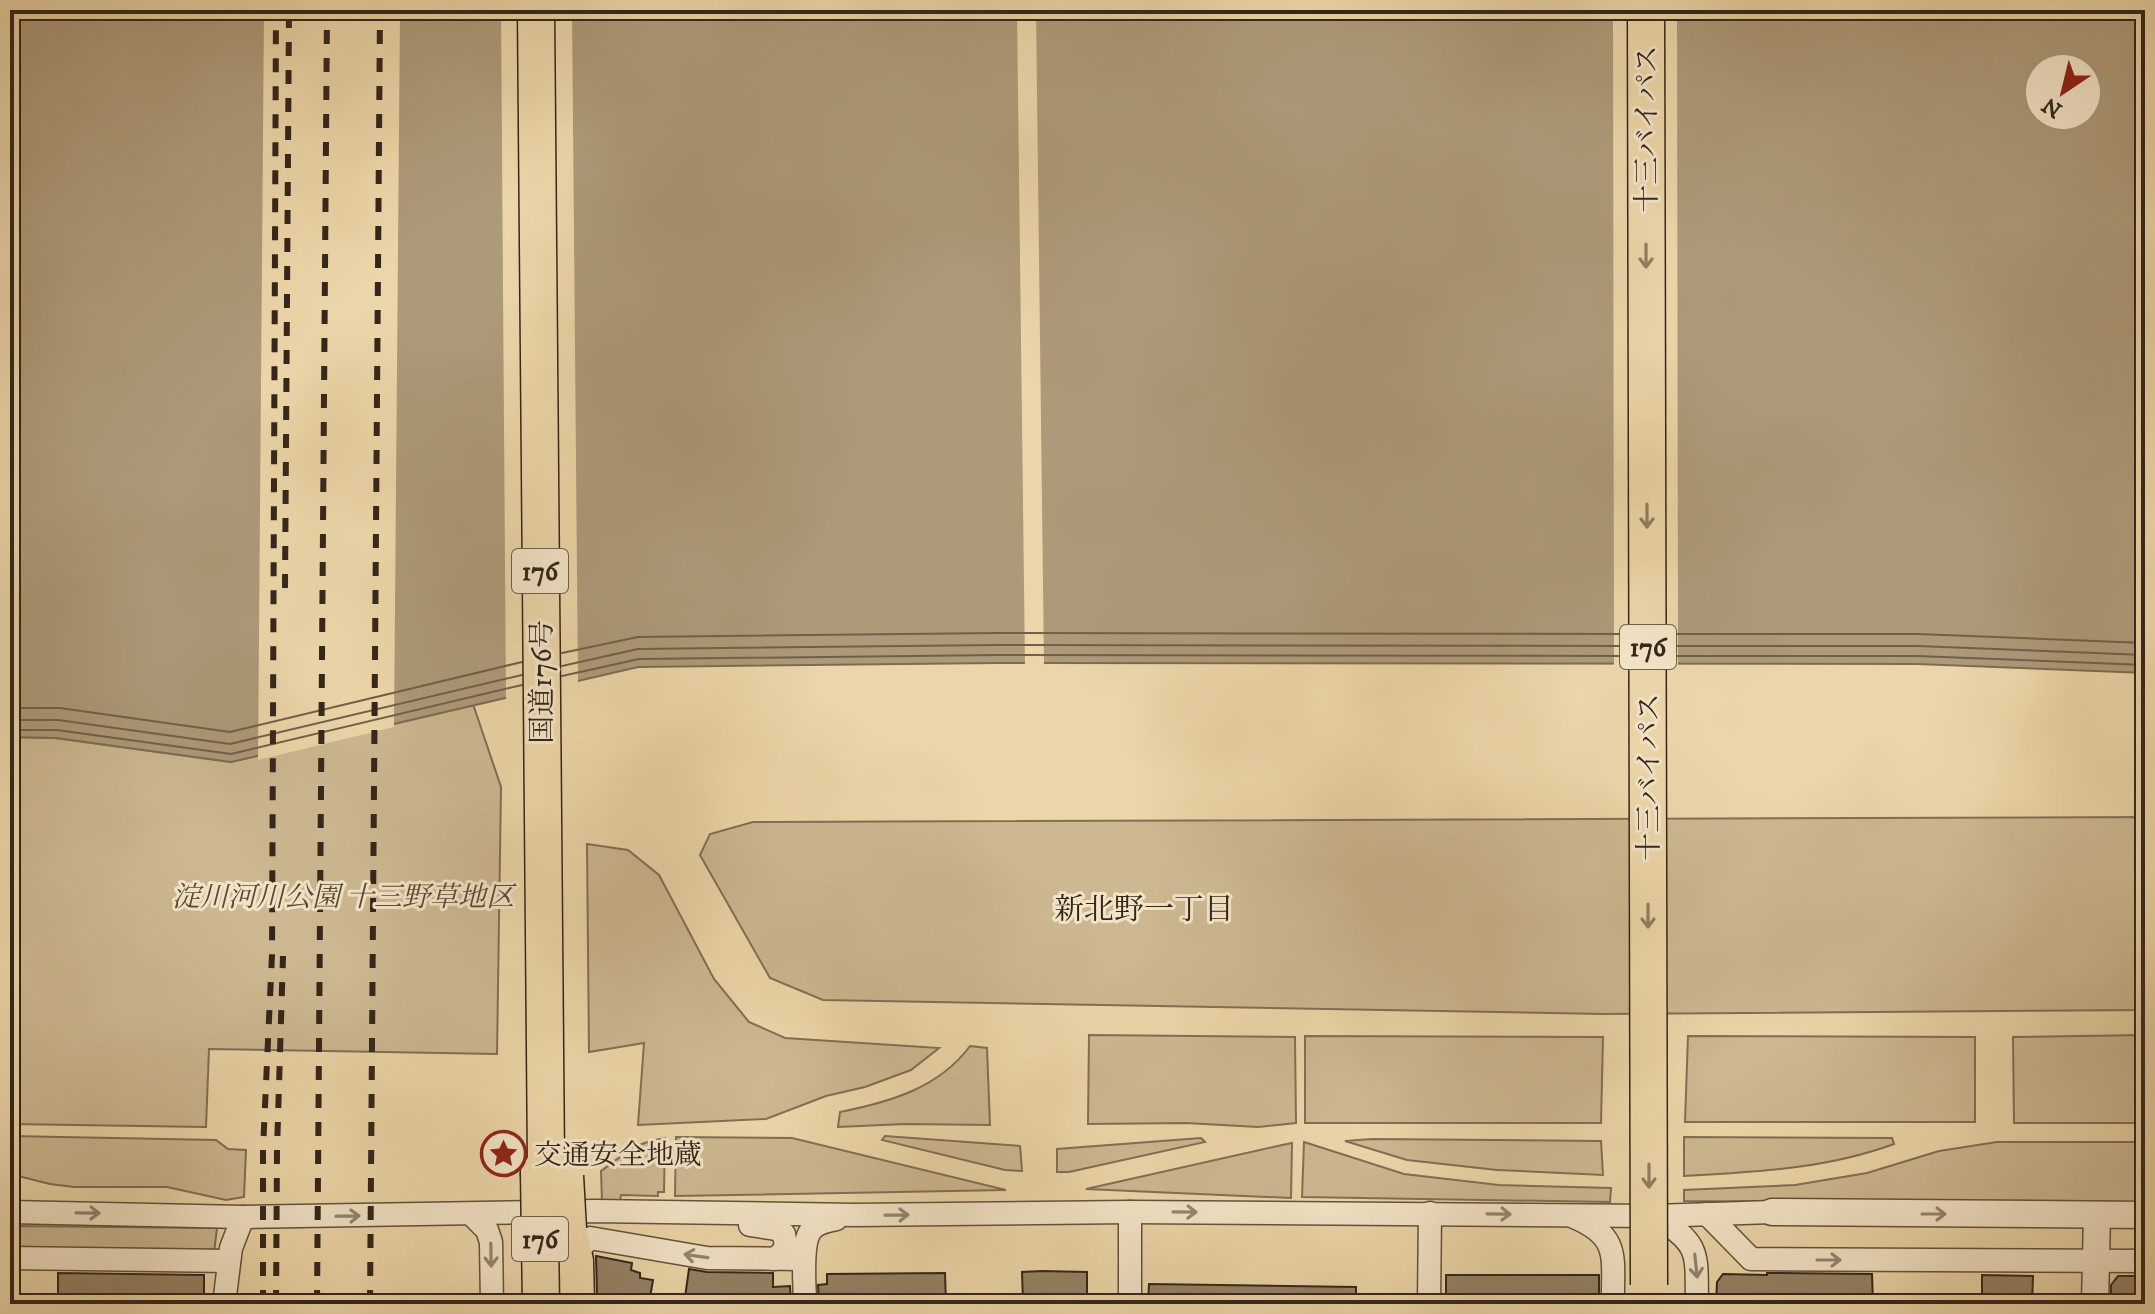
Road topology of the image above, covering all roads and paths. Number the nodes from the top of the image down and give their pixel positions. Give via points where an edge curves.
1 (536, 10) edge
2 (1646, 10) edge
3 (549, 1161) junction
4 (10, 1212) edge
5 (670, 1212) junction
6 (1130, 1212) junction
7 (1772, 1212) joint
8 (1430, 1213) junction
9 (471, 1214) junction
10 (1707, 1214) junction
11 (855, 1215) junction
12 (1569, 1215) junction
13 (2097, 1215) junction
14 (2145, 1215) edge
15 (1655, 1216) junction
16 (243, 1217) junction
17 (571, 1245) junction
18 (10, 1258) edge
19 (774, 1259) junction
20 (804, 1259) junction
21 (2096, 1260) junction
22 (229, 1261) junction
23 (2145, 1261) edge
24 (1650, 1298) edge
25 (224, 1304) edge
26 (492, 1304) edge
27 (541, 1304) edge
28 (576, 1304) edge
29 (805, 1304) edge
30 (1130, 1304) edge
31 (1429, 1304) edge
32 (1613, 1304) edge
33 (1697, 1304) edge
34 (2095, 1304) edge

1 - 3 highway, 国道176号 / 176
2 -> 24 highway, 十三バイパス / 176, bridge
3 - 17 highway, 国道176号 / 176, bridge
3 - 27 highway, 国道176号 / 176, bridge
4 -> 16 street
5 - 9 street
5 - 11 street
5 - 19 street via 776,1229 787,1245
6 -> 8 street
11 -> 6 street
6 - 30 street
7 - 10 street
7 -> 13 street
8 -> 12 street
8 - 31 street
16 -> 9 street
9 -> 26 street via 491,1242
10 - 15 street
10 -> 21 street via 1751,1259
11 - 20 street via 811,1229
12 - 15 street
12 - 32 street via 1603,1233 1612,1248
13 - 14 street
13 - 21 street
15 -> 33 street via 1681,1232 1697,1258
16 - 22 street
19 -> 17 street via 707,1258 590,1238 582,1246
17 - 28 highway, 国道176号 / 176
18 - 22 street
19 - 20 street
20 - 29 street
21 - 23 street
21 - 34 street
22 - 25 street

